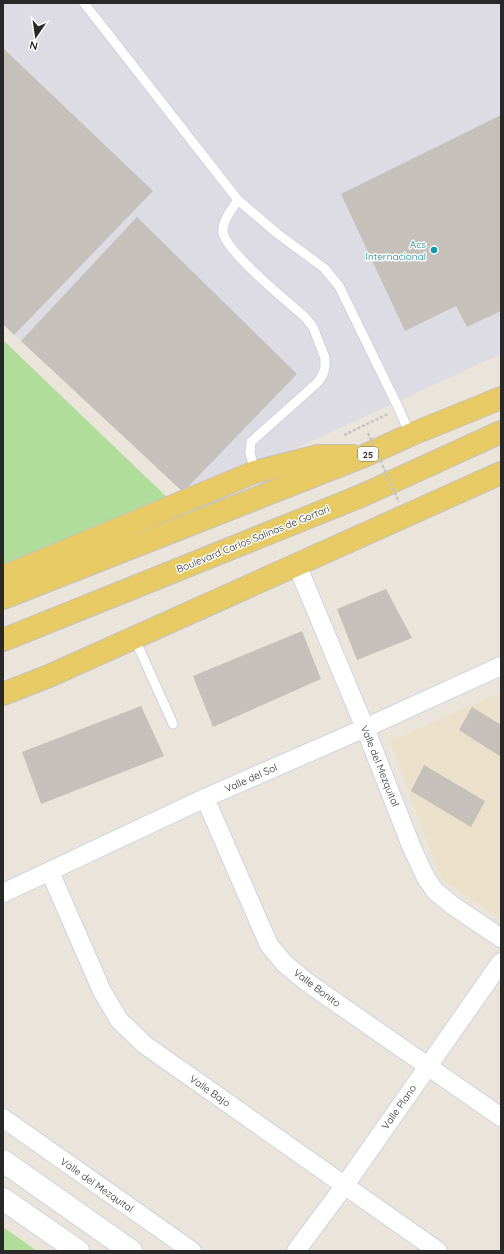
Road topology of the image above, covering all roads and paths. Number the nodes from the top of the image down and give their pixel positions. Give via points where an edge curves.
1 (84, 3) edge
2 (238, 200) junction
3 (501, 398) edge
4 (399, 409) junction
5 (501, 432) edge
6 (368, 433) dead end
7 (410, 435) junction
8 (341, 437) dead end
9 (364, 456) junction
10 (255, 472) junction
11 (501, 473) edge
12 (399, 502) dead end
13 (297, 565) junction
14 (3, 577) edge
15 (3, 598) edge
16 (134, 637) junction
17 (3, 640) edge
18 (501, 666) edge
19 (3, 694) edge
20 (173, 724) dead end
21 (365, 728) junction
22 (205, 798) junction
23 (50, 872) junction
24 (3, 894) edge
25 (501, 938) edge
26 (501, 962) edge
27 (427, 1066) junction
28 (501, 1117) edge
29 (3, 1118) edge
30 (3, 1161) edge
31 (345, 1185) junction
32 (3, 1199) edge
33 (78, 1251) edge
34 (131, 1251) edge
35 (192, 1251) edge
36 (296, 1251) edge
37 (438, 1251) edge

1 - 2 lane
2 - 4 lane via 324,268 339,286
2 - 10 lane via 224,224 223,233 228,243 244,262 306,317 313,327 325,358 323,374 318,382 251,442 250,453
3 - 7 main road, 25
4 - 7 lane
4 - 8 path
5 - 17 main road, Boulevard Carlos Salinas de Gortari via 361,496
6 - 12 path, bridge
7 - 9 main road, 25
9 - 10 main road via 318,456
9 - 15 main road, 25
10 - 14 main road
11 - 13 main road
13 - 16 main road
13 - 21 street, Valle del Mezquital
16 - 19 main road
16 - 20 lane
18 - 21 street, Valle del Sol
21 - 22 street, Valle del Sol
21 - 25 street, Valle del Mezquital via 426,878 435,891 452,905
22 - 23 street, Valle del Sol
22 - 27 street, Valle Bonito via 269,945 285,964 308,983
23 - 24 street, Valle del Sol
23 - 31 street, Valle Bajo via 102,991 119,1020 145,1045
26 - 27 street, Valle Plano
27 - 28 street, Valle Bonito
27 - 31 street, Valle Plano
29 - 35 street, Valle del Mezquital
30 - 34 main road
31 - 36 street, Valle Plano
31 - 37 street, Valle Bajo
32 - 33 main road

